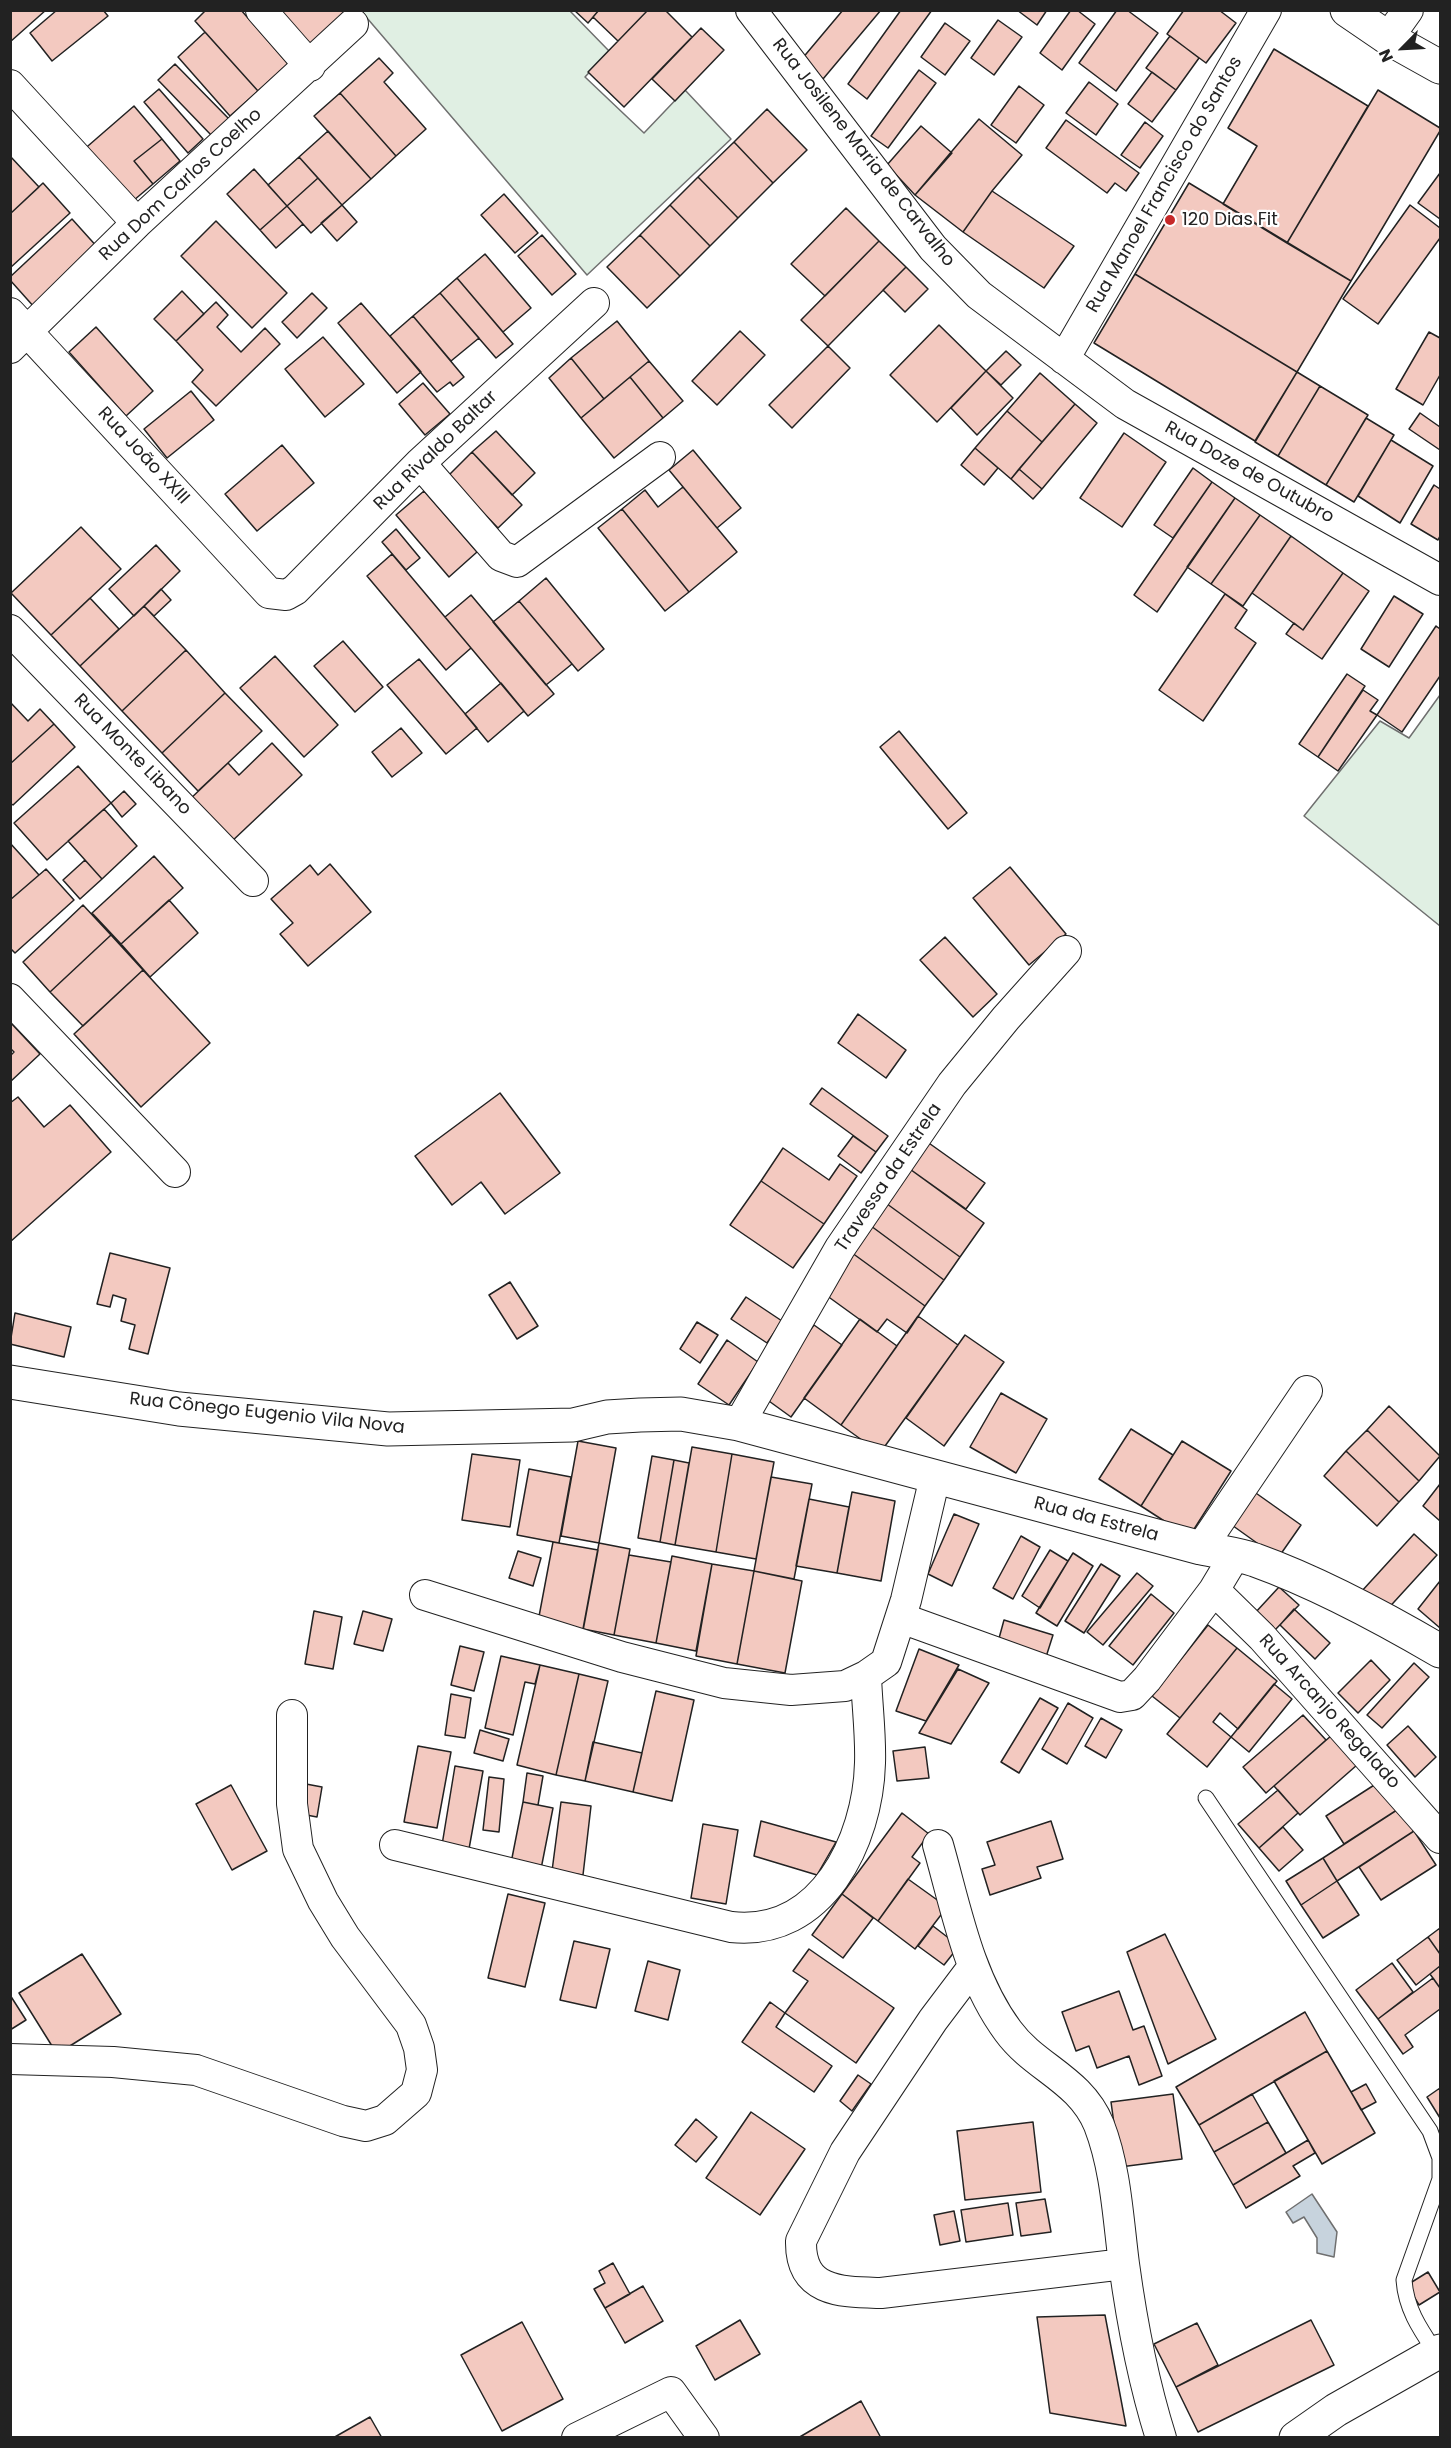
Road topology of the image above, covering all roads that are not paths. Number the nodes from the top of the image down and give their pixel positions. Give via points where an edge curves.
1 (261, 10) edge
2 (751, 10) edge
3 (1266, 10) edge
4 (1347, 10) edge
5 (1408, 10) edge
6 (353, 24) dead end
7 (1388, 38) junction
8 (310, 66) junction
9 (1440, 66) edge
10 (10, 85) edge
11 (137, 223) junction
12 (594, 303) dead end
13 (16, 331) edge
14 (1064, 358) junction
15 (660, 457) dead end
16 (420, 463) junction
17 (1440, 580) edge
18 (277, 594) joint
19 (10, 630) edge
20 (254, 881) dead end
21 (1066, 951) dead end
22 (10, 999) edge
23 (175, 1172) dead end
24 (10, 1382) edge
25 (1307, 1391) dead end
26 (739, 1424) junction
27 (935, 1477) junction
28 (1201, 1548) junction
29 (1235, 1555) junction
30 (1214, 1590) junction
31 (425, 1595) dead end
32 (902, 1618) junction
33 (1440, 1651) edge
34 (866, 1676) junction
35 (292, 1715) dead end
36 (1206, 1798) dead end
37 (1440, 1838) edge
38 (395, 1845) dead end
39 (938, 1845) dead end
40 (973, 1967) junction
41 (10, 2059) edge
42 (1124, 2264) junction
43 (1439, 2355) edge
44 (577, 2438) edge
45 (704, 2438) edge
46 (1161, 2438) edge
47 (1296, 2438) edge

1 - 8 street
2 - 14 street, Rua Josilene Maria de Carvalho via 933,249 980,295
3 - 14 street, Rua Manoel Francisco do Santos
4 - 7 street
5 - 7 street
6 - 8 street, Rua Dom Carlos Coelho
7 - 9 street
8 - 11 street, Rua Dom Carlos Coelho
10 - 11 street
11 - 13 street, Rua Dom Carlos Coelho
12 - 16 street, Rua Rivaldo Baltar
13 - 18 street, Rua João XXIII via 269,592
14 - 17 street, Rua Doze de Outubro via 1125,404
15 - 16 street via 517,562 501,556
16 - 18 street, Rua Rivaldo Baltar via 295,590
19 - 20 street, Rua Monte Libano
21 - 26 street, Travessa da Estrela via 952,1084 840,1248
22 - 23 street
24 - 26 street, Rua Cônego Eugenio Vila Nova via 179,1409 388,1430 573,1425 640,1414 681,1414
25 - 28 street
26 - 27 street, Rua da Estrela
27 - 28 street, Rua da Estrela
27 - 32 street
28 - 29 street, Rua da Estrela
29 - 30 street
29 - 33 street, Rua da Estrela via 1294,1575
30 - 32 street via 1140,1688 1132,1695 1120,1697
30 - 37 street, Rua Arcanjo Regalado via 1262,1637
31 - 34 street via 622,1657 724,1683 817,1689 845,1686
32 - 34 street via 886,1662
34 - 38 street via 870,1764 865,1806 853,1848 833,1880 809,1906 780,1922 746,1929 731,1927
35 - 41 street via 292,1804 298,1849 345,1937 411,2025 422,2070 416,2093 385,2120 366,2126 196,2070 113,2062
36 - 43 lane via 1430,2131 1440,2158 1440,2179 1404,2280 1412,2316
39 - 40 street
40 - 42 street via 1010,2033 1076,2089 1092,2109 1111,2171
40 - 42 street via 845,2152 801,2241 806,2267 813,2279 827,2288 881,2293
42 - 46 street via 1140,2363
43 - 47 street via 1336,2410
44 - 45 street via 671,2392

